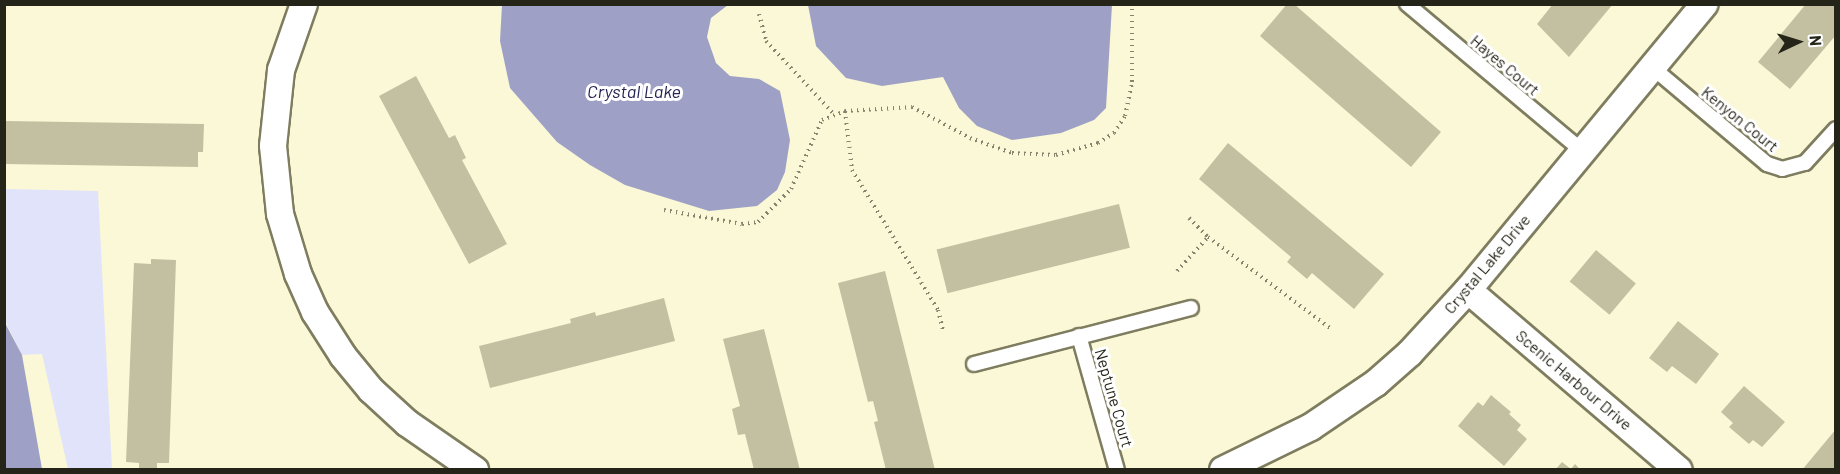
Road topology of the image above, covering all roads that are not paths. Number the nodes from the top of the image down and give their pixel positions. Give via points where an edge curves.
1 (304, 4) edge
2 (1407, 4) edge
3 (1705, 4) edge
4 (1653, 68) junction
5 (1836, 129) edge
6 (1582, 151) junction
7 (1468, 290) junction
8 (1191, 308) dead end
9 (1079, 336) junction
10 (974, 364) dead end
11 (475, 470) edge
12 (1117, 470) edge
13 (1223, 470) edge
14 (1679, 470) edge

1 - 11 street via 281,70 273,146 280,214 298,274 337,347 371,390 407,423
2 - 6 lane, Hayes Court
3 - 4 street, Crystal Lake Drive
4 - 5 lane, Kenyon Court via 1767,164 1797,168 1814,156
4 - 6 street, Crystal Lake Drive
6 - 7 street, Crystal Lake Drive
7 - 13 street, Crystal Lake Drive via 1410,352 1357,396 1294,436
7 - 14 street, Scenic Harbour Drive
8 - 9 lane, Neptune Court
9 - 10 lane, Neptune Court
9 - 12 lane, Neptune Court

